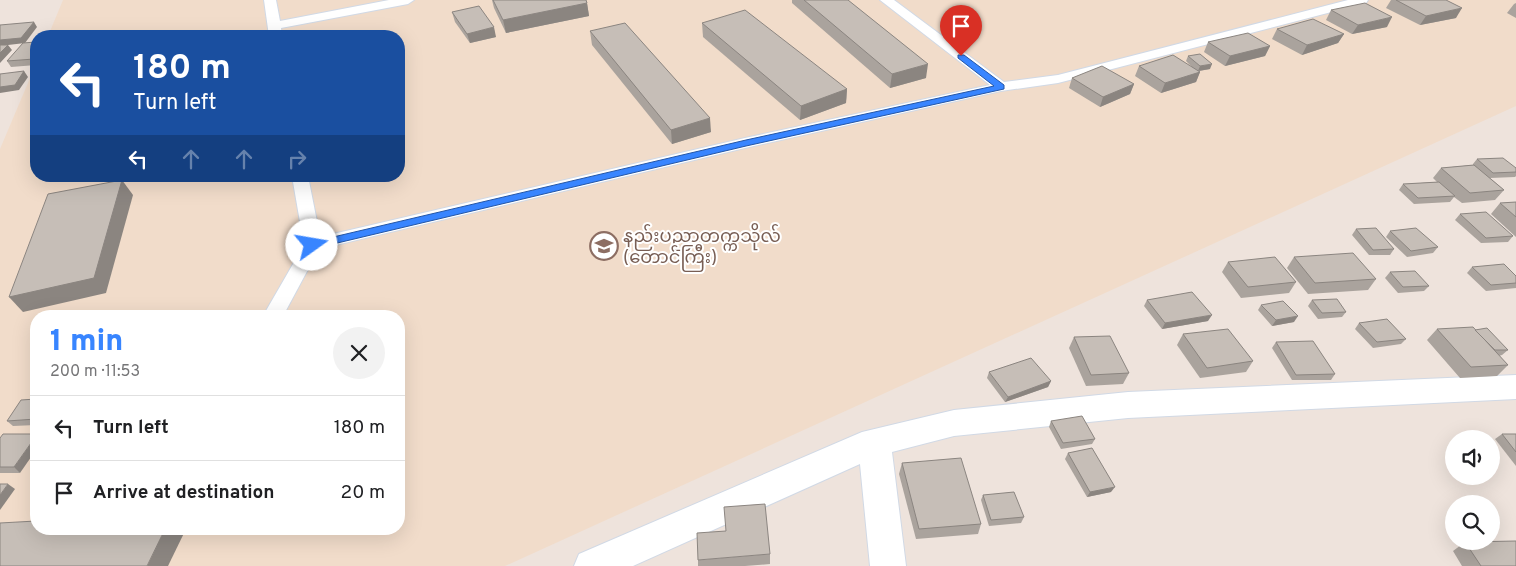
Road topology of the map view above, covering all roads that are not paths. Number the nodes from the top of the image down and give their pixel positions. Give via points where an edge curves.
1 (270, 0) edge
2 (408, 0) edge
3 (886, 0) edge
4 (1362, 0) edge
5 (275, 30) edge
6 (279, 30) edge
7 (1001, 87) junction
8 (301, 182) edge
9 (312, 245) junction
10 (276, 310) edge
11 (1516, 387) edge
12 (874, 442) junction
13 (612, 561) edge
14 (888, 566) edge

1 - 5 lane
2 - 6 lane
3 - 7 lane
4 - 7 lane via 1058,79
7 - 9 lane
8 - 9 lane
9 - 10 lane
11 - 12 street via 1128,405 954,422
12 - 13 street
12 - 14 street

